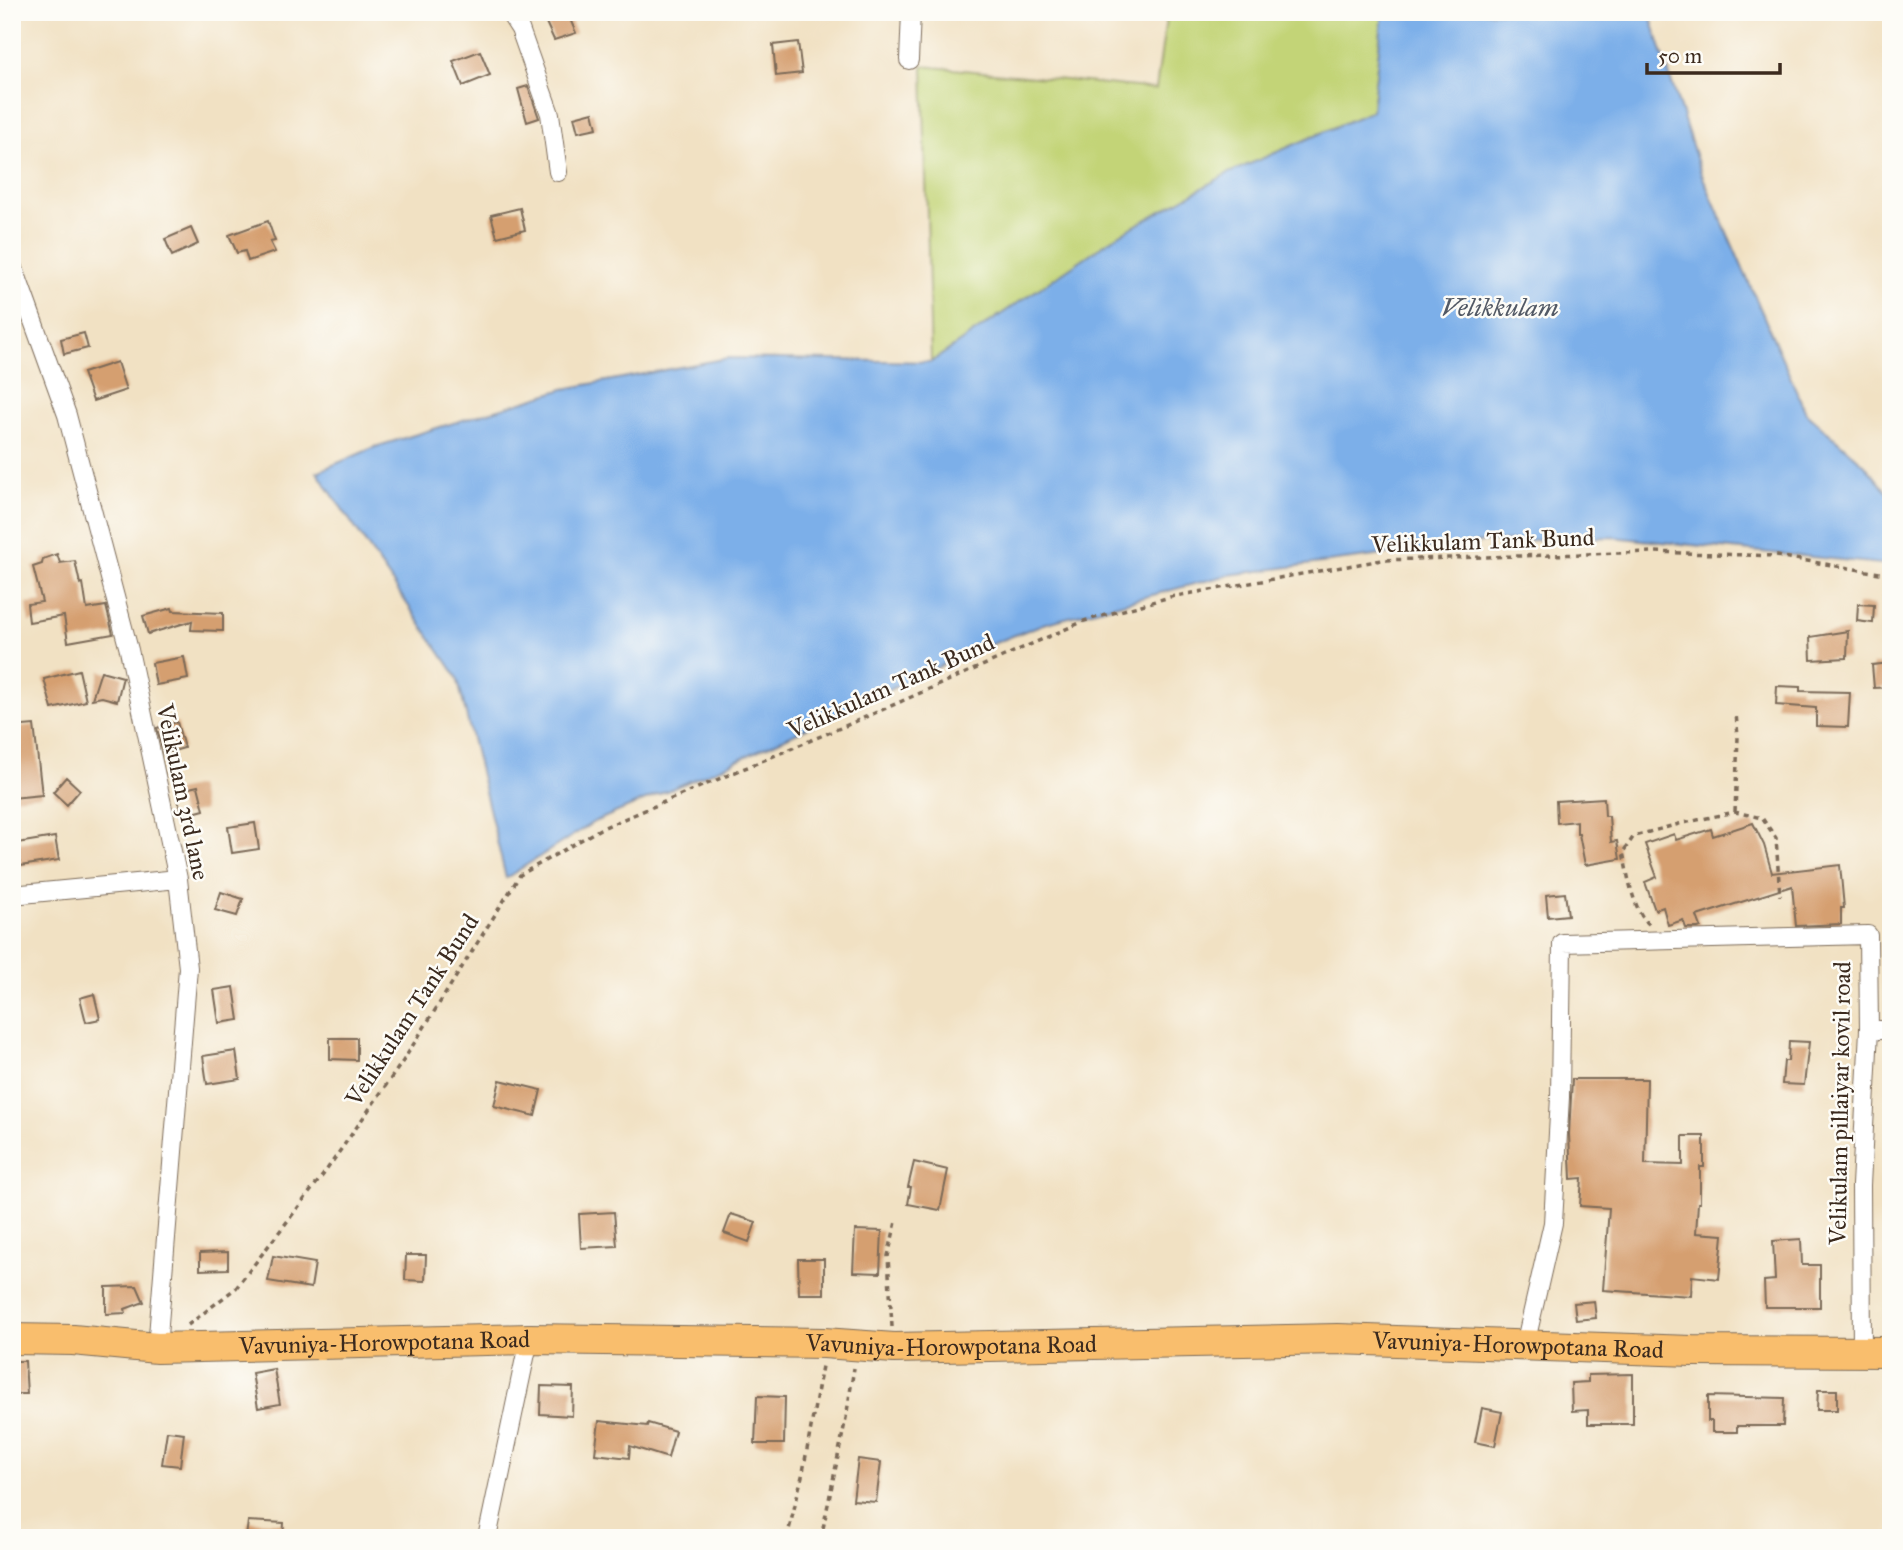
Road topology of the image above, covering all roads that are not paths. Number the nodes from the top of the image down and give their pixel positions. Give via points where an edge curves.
1 (509, 12) edge
2 (911, 12) edge
3 (909, 60) dead end
4 (558, 172) dead end
5 (12, 263) edge
6 (178, 879) junction
7 (12, 895) edge
8 (1869, 1030) junction
9 (1891, 1030) edge
10 (12, 1339) edge
11 (529, 1339) junction
12 (1525, 1345) junction
13 (156, 1348) junction
14 (1877, 1352) edge
15 (487, 1538) edge

1 - 4 street via 520,29 550,114
2 - 3 street
5 - 6 street, Velikulam 3rd lane via 67,415 129,650
6 - 7 street
6 - 13 street, Velikulam 3rd lane via 188,968
8 - 9 street
8 - 12 street, Velikulam pillaiyar kovil road via 1868,935 1562,943 1553,1223
8 - 14 street, Velikulam pillaiyar kovil road via 1861,1185
10 - 13 highway, Vavuniya-Horowpotana Road
11 - 12 highway, Vavuniya-Horowpotana Road via 894,1348 1338,1339
11 - 13 highway, Vavuniya-Horowpotana Road
11 - 15 street
12 - 14 highway, Vavuniya-Horowpotana Road

